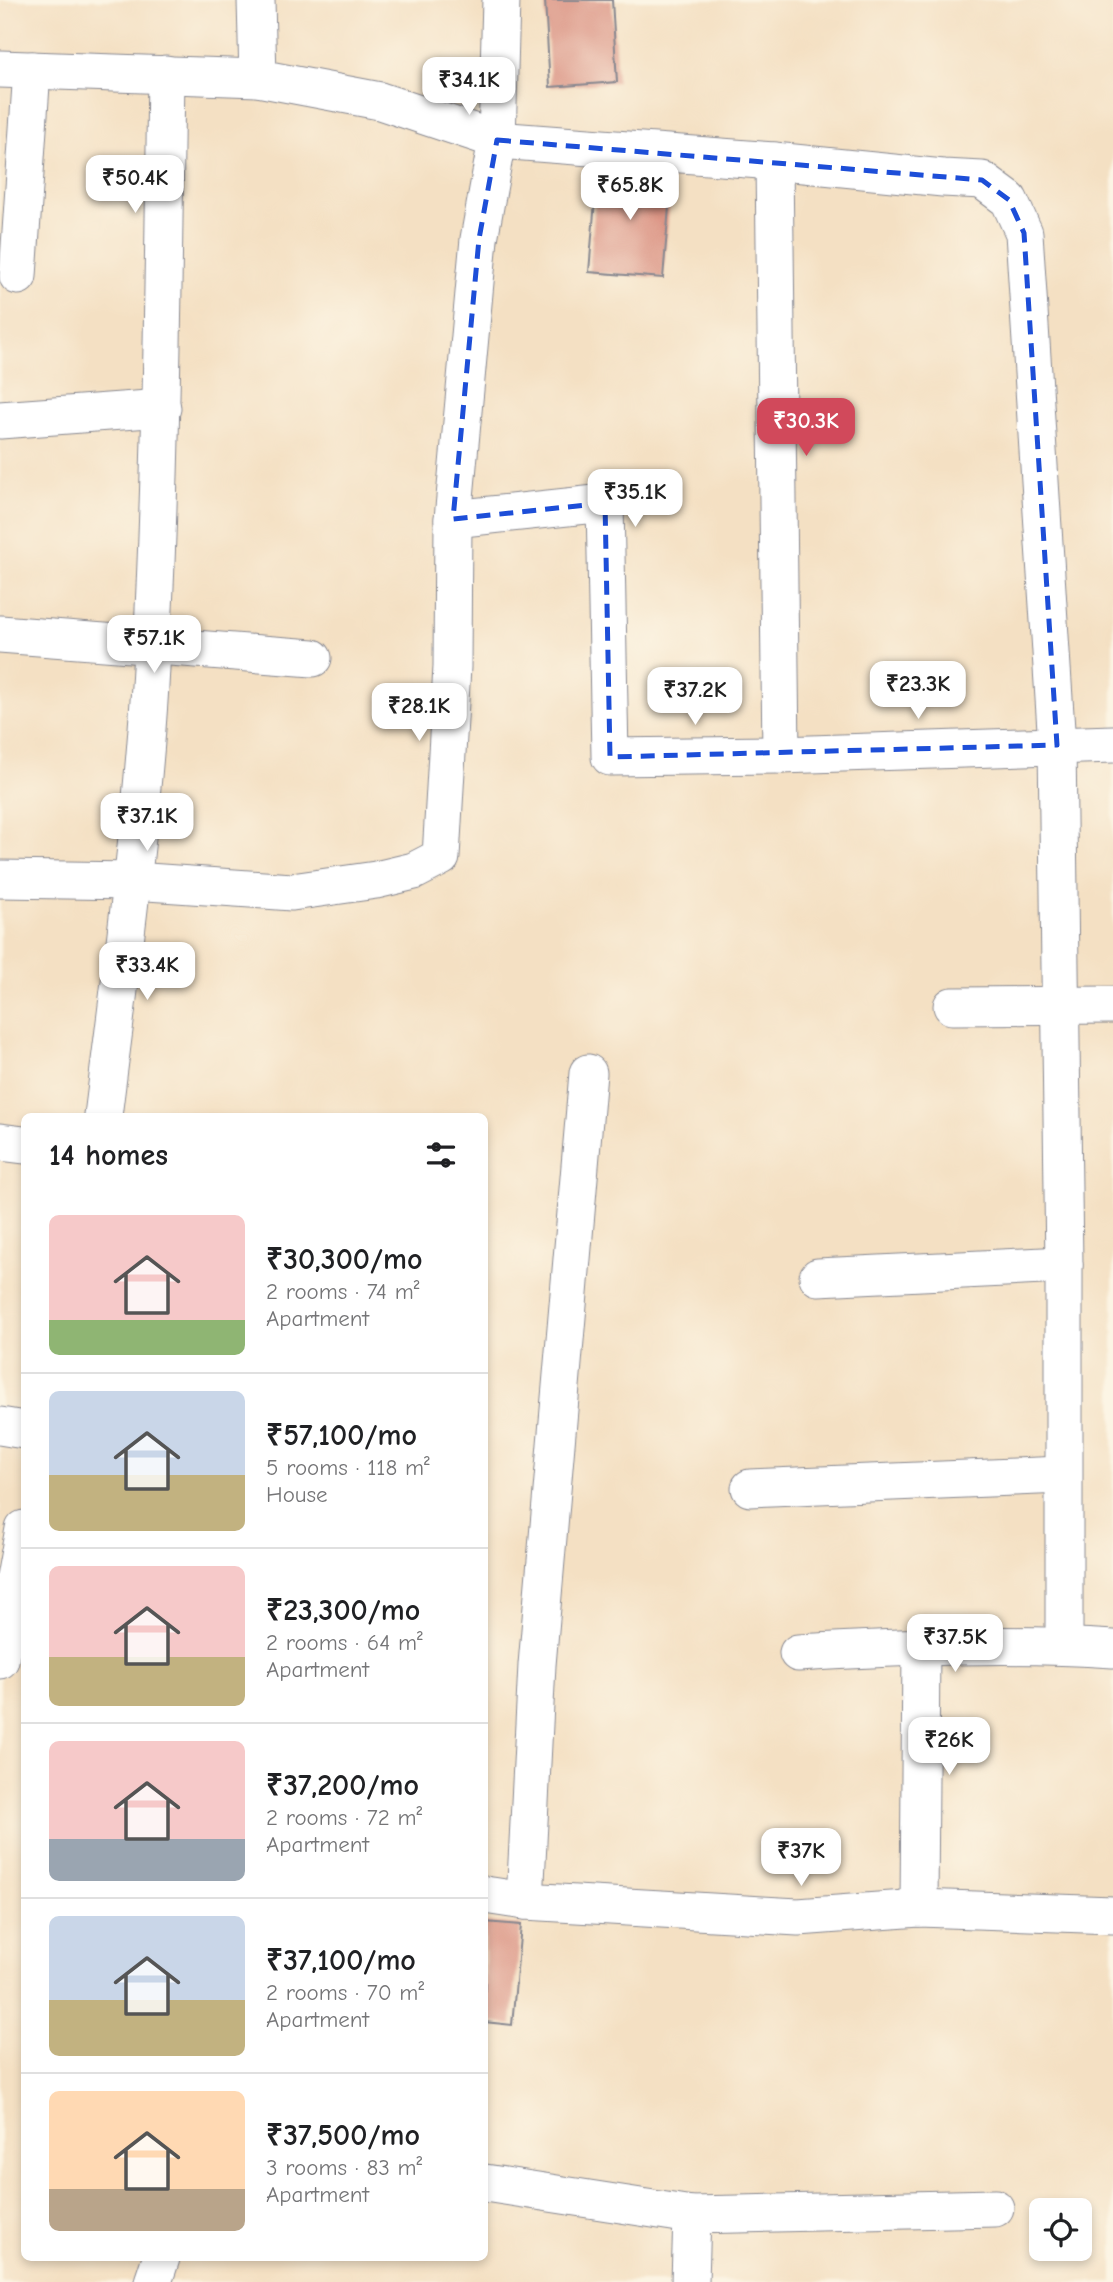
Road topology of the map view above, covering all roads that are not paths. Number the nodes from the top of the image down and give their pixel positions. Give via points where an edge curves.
1 (256, 0) edge
2 (501, 0) edge
3 (16, 69) edge
4 (166, 74) junction
5 (258, 78) junction
6 (497, 140) junction
7 (774, 161) junction
8 (18, 276) dead end
9 (162, 408) junction
10 (0, 420) edge
11 (453, 519) junction
12 (0, 634) edge
13 (152, 646) junction
14 (313, 658) dead end
15 (1113, 744) edge
16 (1057, 745) junction
17 (781, 755) junction
18 (0, 879) edge
19 (133, 881) junction
20 (1113, 1005) edge
21 (953, 1006) dead end
22 (1062, 1006) junction
23 (588, 1073) dead end
24 (103, 1113) edge
25 (0, 1142) edge
26 (21, 1145) edge
27 (1064, 1265) junction
28 (818, 1277) dead end
29 (0, 1426) edge
30 (21, 1430) edge
31 (1063, 1475) junction
32 (750, 1488) dead end
33 (21, 1545) edge
34 (921, 1646) junction
35 (1064, 1646) junction
36 (1113, 1649) edge
37 (798, 1653) dead end
38 (0, 1660) edge
39 (488, 1895) edge
40 (525, 1900) junction
41 (919, 1908) junction
42 (1113, 1915) edge
43 (488, 2183) edge
44 (995, 2208) dead end
45 (692, 2215) junction
46 (159, 2261) edge
47 (153, 2282) edge
48 (690, 2282) edge

1 - 5 street
2 - 6 street
3 - 4 street
3 - 8 street
4 - 5 street
4 - 9 street
5 - 6 street via 380,101
6 - 7 street
6 - 11 street via 480,239
7 - 16 street via 982,180 1009,200 1024,233
7 - 17 street
9 - 10 street
9 - 13 street
11 - 17 street via 605,503 610,757
11 - 19 street via 452,667 441,857 414,871 376,880 292,892
12 - 13 street
13 - 14 street
13 - 19 street
15 - 16 street
16 - 17 street
16 - 22 street
18 - 19 street
19 - 24 street
20 - 22 street
21 - 22 street
22 - 27 street
23 - 40 street via 537,1665
25 - 26 street
27 - 28 street
27 - 31 street
29 - 30 street
31 - 32 street
31 - 35 street
33 - 38 street
34 - 35 street
34 - 37 street
34 - 41 street
35 - 36 street
39 - 40 street
40 - 41 street via 798,1917
41 - 42 street
43 - 45 street
44 - 45 street
45 - 48 street
46 - 47 street

